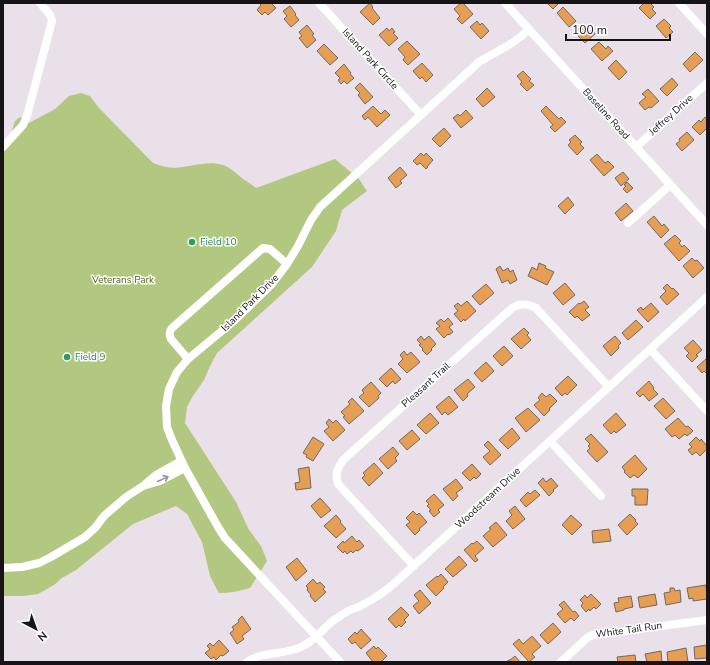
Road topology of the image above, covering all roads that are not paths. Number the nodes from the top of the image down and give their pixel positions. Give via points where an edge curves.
1 (40, 3) edge
2 (319, 3) edge
3 (505, 3) edge
4 (679, 3) edge
5 (529, 29) junction
6 (707, 34) edge
7 (707, 83) edge
8 (421, 115) junction
9 (3, 147) edge
10 (636, 148) junction
11 (670, 185) junction
12 (628, 223) dead end
13 (707, 225) edge
14 (287, 264) junction
15 (707, 297) edge
16 (650, 349) junction
17 (188, 359) junction
18 (609, 387) junction
19 (707, 411) edge
20 (550, 441) junction
21 (183, 464) junction
22 (601, 496) dead end
23 (414, 566) junction
24 (3, 568) edge
25 (707, 620) edge
26 (317, 637) junction
27 (248, 662) edge
28 (340, 662) edge
29 (561, 662) edge

1 - 9 street via 52,21 25,120
2 - 8 street, Island Park Circle
3 - 5 street, Baseline Road
4 - 6 street
5 - 8 street, Island Park Drive via 502,50 479,62
5 - 10 street, Baseline Road
7 - 10 street, Jeffrey Drive
8 - 14 street, Island Park Drive via 320,207
10 - 11 street, Baseline Road
11 - 12 street
11 - 13 street, Baseline Road
14 - 17 street, Island Park Drive via 235,320
14 - 17 street via 270,249 264,248 172,328 169,335 171,339
15 - 16 street, Woodstream Drive
16 - 18 street, Woodstream Drive
16 - 19 street
17 - 21 street, Island Park Drive via 177,372 169,389 166,406 167,427
18 - 20 street, Woodstream Drive
18 - 23 street, Pleasant Trail via 536,308 520,304 511,309 343,460 336,473 338,484
20 - 22 street
20 - 23 street, Woodstream Drive
21 - 24 street via 160,481 143,486 126,497 85,537 51,557 22,567
21 - 26 street, Island Park Drive via 225,538
23 - 26 street, Woodstream Drive via 385,592 349,610
25 - 29 street, White Tail Run via 593,635
26 - 27 street, Woodstream Drive via 300,648 262,655
26 - 28 street

